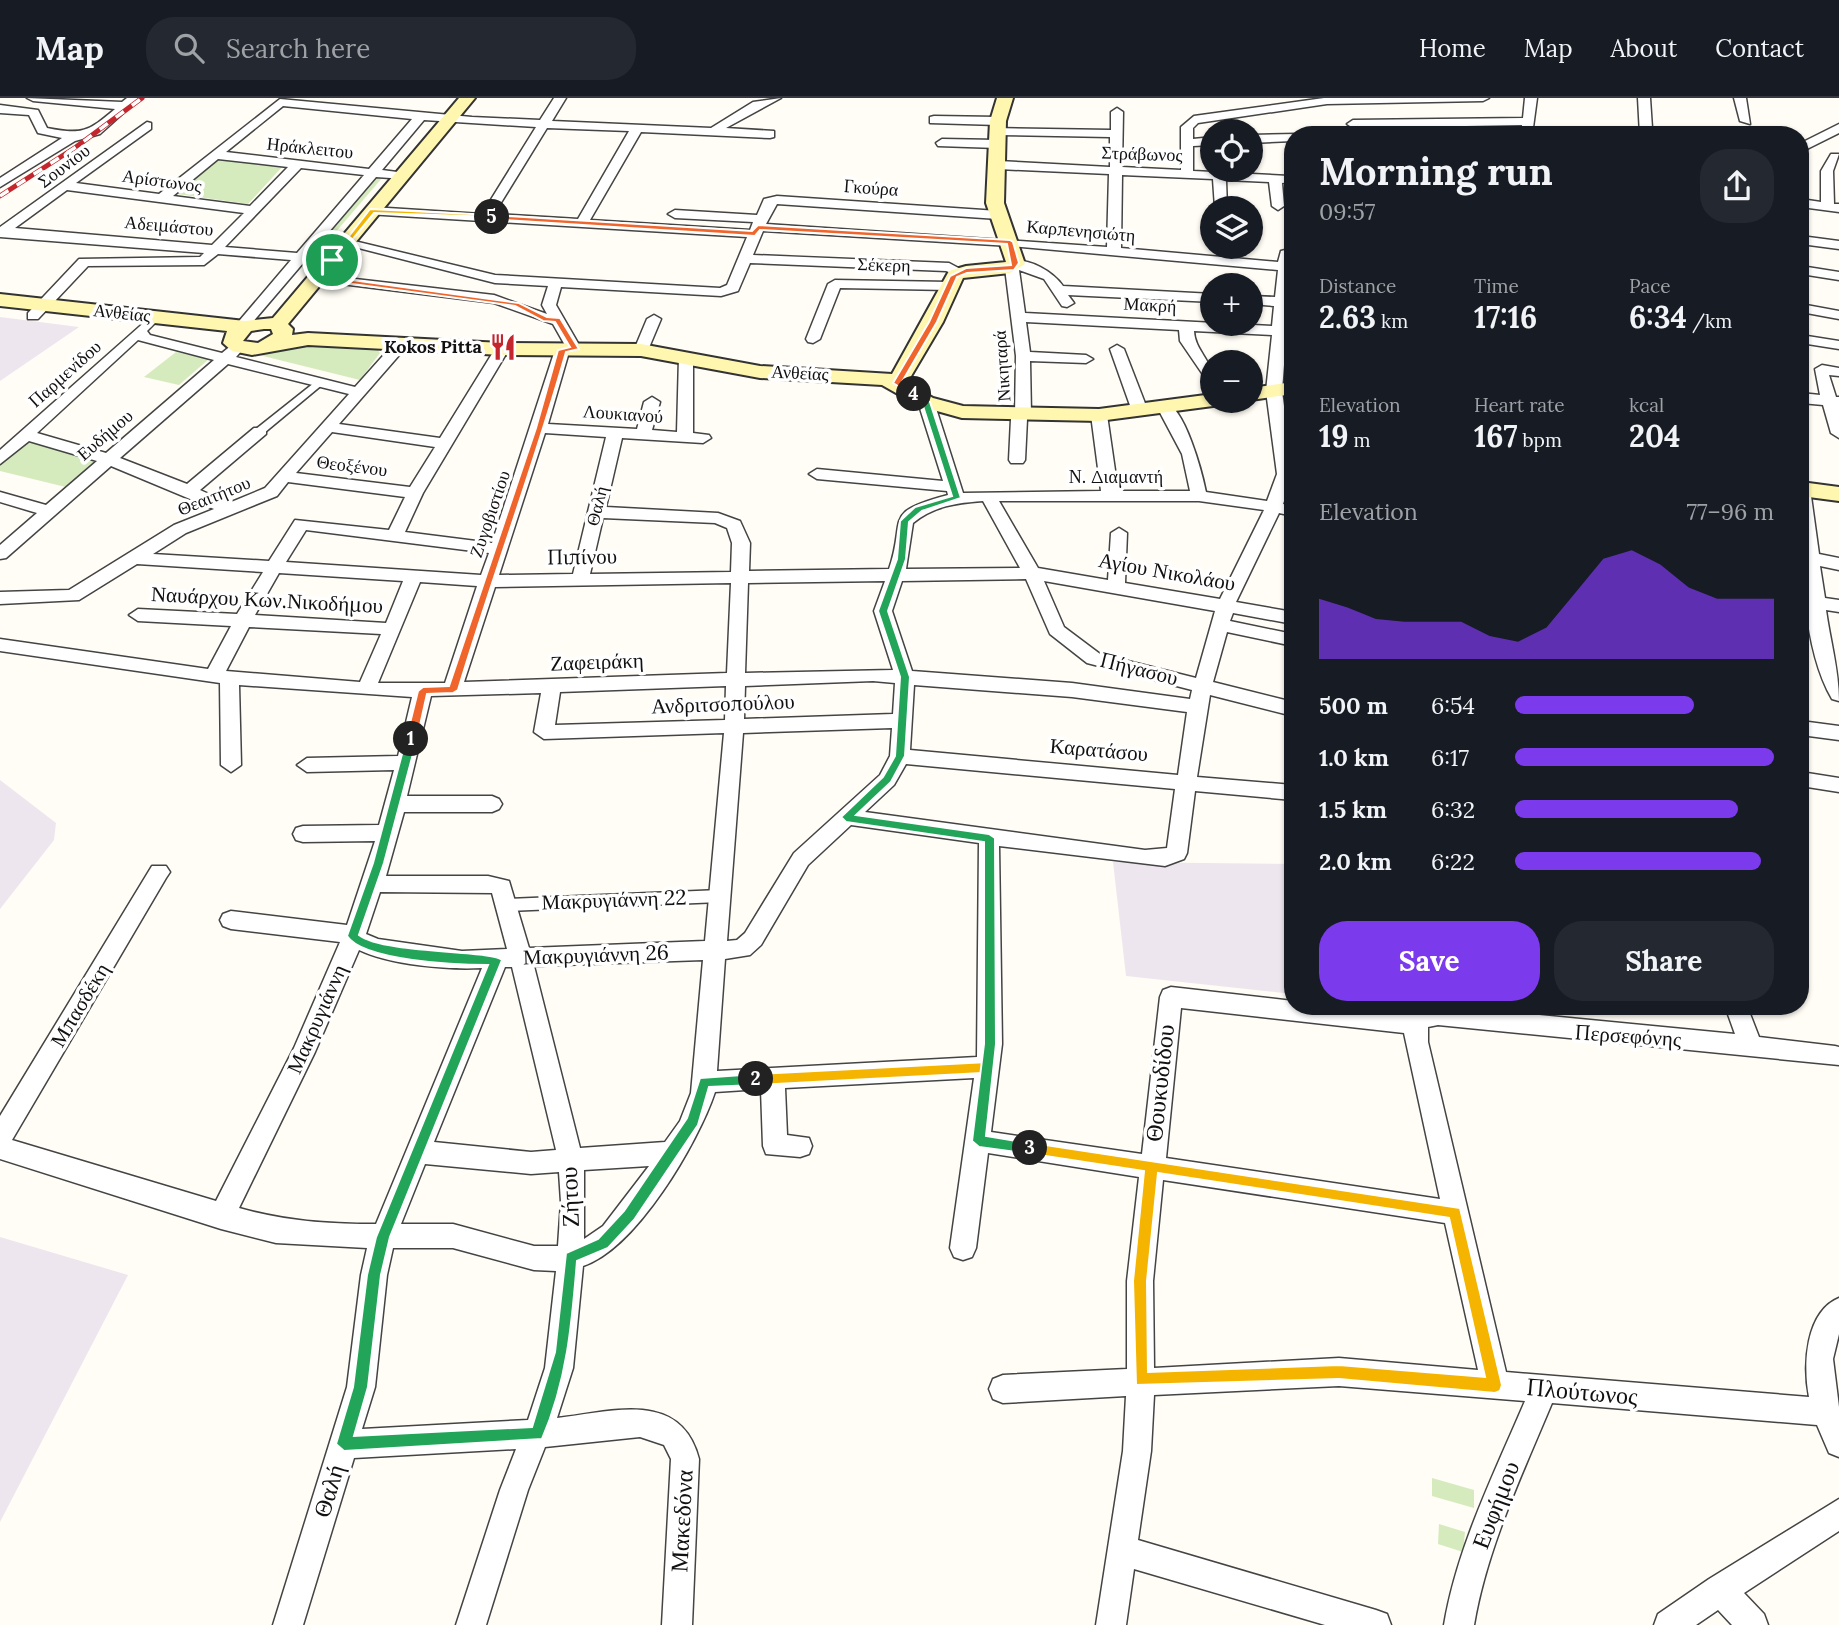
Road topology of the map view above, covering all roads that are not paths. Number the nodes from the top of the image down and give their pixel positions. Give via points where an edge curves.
1 (42, 98) edge
2 (467, 98) edge
3 (560, 98) edge
4 (775, 98) edge
5 (1004, 98) edge
6 (1421, 98) edge
7 (1483, 98) edge
8 (1531, 98) edge
9 (1644, 98) edge
10 (1740, 98) edge
11 (1325, 99) edge
12 (755, 101) edge
13 (130, 102) edge
14 (30, 106) edge
15 (0, 109) edge
16 (73, 112) dead end
17 (1117, 113) dead end
18 (421, 117) junction
19 (448, 119) junction
20 (934, 120) dead end
21 (1528, 121) junction
22 (1746, 121) dead end
23 (1436, 122) junction
24 (544, 124) junction
25 (148, 126) dead end
26 (1349, 126) edge
27 (1403, 126) edge
28 (1438, 126) edge
29 (1528, 126) edge
30 (1646, 126) edge
31 (637, 128) junction
32 (1839, 128) edge
33 (997, 132) junction
34 (711, 133) junction
35 (770, 134) dead end
36 (1116, 134) junction
37 (73, 137) junction
38 (1284, 137) edge
39 (1263, 138) edge
40 (1200, 142) edge
41 (942, 143) dead end
42 (1188, 143) junction
43 (1809, 143) edge
44 (216, 155) junction
45 (1823, 162) edge
46 (298, 164) junction
47 (998, 165) junction
48 (1118, 171) junction
49 (375, 173) junction
50 (1187, 174) junction
51 (1200, 174) edge
52 (401, 176) junction
53 (1263, 178) edge
54 (0, 183) edge
55 (67, 186) junction
56 (162, 198) junction
57 (1809, 204) edge
58 (1278, 206) dead end
59 (1833, 208) edge
60 (253, 211) junction
61 (372, 211) junction
62 (675, 214) dead end
63 (998, 215) junction
64 (486, 217) junction
65 (582, 223) junction
66 (758, 227) junction
67 (2, 232) edge
68 (1809, 241) edge
69 (1010, 242) junction
70 (346, 243) junction
71 (1839, 245) edge
72 (215, 249) junction
73 (1114, 252) junction
74 (301, 257) junction
75 (1284, 257) edge
76 (1225, 259) edge
77 (332, 260) junction
78 (744, 260) junction
79 (1225, 262) junction
80 (1014, 266) junction
81 (1809, 271) edge
82 (1834, 275) edge
83 (1049, 276) junction
84 (317, 278) junction
85 (954, 279) junction
86 (1107, 280) dead end
87 (555, 285) junction
88 (1060, 290) junction
89 (1831, 292) dead end
90 (1200, 297) edge
91 (1284, 298) edge
92 (1263, 299) edge
93 (0, 300) edge
94 (1809, 309) edge
95 (40, 311) junction
96 (1284, 312) edge
97 (0, 313) edge
98 (1839, 315) edge
99 (156, 317) junction
100 (1017, 317) junction
101 (653, 319) dead end
102 (558, 320) junction
103 (1067, 320) junction
104 (1186, 326) junction
105 (140, 331) junction
106 (1280, 331) junction
107 (276, 332) junction
108 (813, 339) dead end
109 (236, 340) junction
110 (1809, 340) edge
111 (403, 342) junction
112 (1839, 345) edge
113 (502, 349) junction
114 (1117, 349) dead end
115 (569, 350) junction
116 (641, 350) junction
117 (1023, 356) junction
118 (686, 357) junction
119 (1086, 359) dead end
120 (1200, 361) edge
121 (1839, 372) edge
122 (319, 382) junction
123 (897, 383) junction
124 (1284, 390) edge
125 (361, 393) junction
126 (1263, 393) edge
127 (1809, 399) edge
128 (652, 402) dead end
129 (926, 402) junction
130 (1200, 402) edge
131 (1834, 402) edge
132 (1165, 407) junction
133 (1140, 411) junction
134 (1024, 414) junction
135 (1099, 415) junction
136 (329, 427) junction
137 (540, 428) junction
138 (260, 431) joint
139 (615, 433) junction
140 (1839, 433) edge
141 (26, 435) junction
142 (643, 435) junction
143 (685, 437) junction
144 (703, 438) dead end
145 (444, 443) junction
146 (109, 457) junction
147 (0, 459) edge
148 (1017, 460) dead end
149 (817, 474) dead end
150 (285, 477) junction
151 (1284, 477) edge
152 (190, 490) junction
153 (1809, 490) edge
154 (955, 492) junction
155 (415, 493) junction
156 (1839, 494) edge
157 (988, 496) junction
158 (1110, 496) junction
159 (1199, 496) junction
160 (0, 497) edge
161 (1274, 506) junction
162 (227, 509) junction
163 (1284, 509) edge
164 (49, 511) junction
165 (595, 512) junction
166 (1118, 533) dead end
167 (395, 535) junction
168 (500, 549) junction
169 (0, 554) edge
170 (133, 558) junction
171 (1809, 558) joint
172 (1839, 564) edge
173 (272, 568) junction
174 (897, 573) junction
175 (1032, 573) junction
176 (739, 576) junction
177 (414, 577) junction
178 (486, 581) junction
179 (580, 581) junction
180 (1116, 586) junction
181 (0, 598) edge
182 (1815, 602) junction
183 (1226, 605) junction
184 (1839, 606) edge
185 (138, 615) dead end
186 (1284, 616) edge
187 (243, 620) junction
188 (1221, 625) junction
189 (392, 629) junction
190 (1284, 638) edge
191 (0, 645) edge
192 (1832, 664) edge
193 (222, 677) junction
194 (905, 677) junction
195 (736, 680) junction
196 (1203, 685) junction
197 (552, 686) junction
198 (367, 688) junction
199 (453, 690) junction
200 (423, 691) junction
201 (1839, 694) edge
202 (1198, 707) junction
203 (1284, 707) edge
204 (903, 721) junction
205 (734, 726) junction
206 (1809, 729) edge
207 (1839, 733) edge
208 (900, 756) junction
209 (406, 764) junction
210 (231, 765) dead end
211 (307, 765) dead end
212 (1809, 780) edge
213 (1187, 781) junction
214 (1839, 785) edge
215 (1284, 792) edge
216 (395, 804) junction
217 (492, 804) dead end
218 (846, 817) junction
219 (387, 832) junction
220 (303, 834) dead end
221 (989, 838) junction
222 (159, 872) dead end
223 (372, 884) junction
224 (504, 896) junction
225 (720, 896) junction
226 (231, 920) dead end
227 (352, 936) junction
228 (715, 951) junction
229 (509, 959) junction
230 (1284, 1006) edge
231 (1739, 1015) edge
232 (1419, 1016) edge
233 (1751, 1045) junction
234 (1838, 1055) edge
235 (988, 1067) junction
236 (773, 1078) junction
237 (705, 1082) junction
238 (0, 1138) edge
239 (979, 1141) junction
240 (800, 1146) dead end
241 (0, 1148) edge
242 (417, 1152) junction
243 (671, 1153) junction
244 (570, 1161) junction
245 (1152, 1166) junction
246 (1455, 1213) junction
247 (221, 1217) junction
248 (383, 1237) junction
249 (963, 1248) dead end
250 (571, 1257) junction
251 (1839, 1311) edge
252 (1141, 1380) junction
253 (1495, 1385) junction
254 (1003, 1389) dead end
255 (1544, 1389) junction
256 (1826, 1412) junction
257 (537, 1434) junction
258 (1839, 1443) edge
259 (344, 1444) junction
260 (1839, 1514) edge
261 (1121, 1550) junction
262 (1720, 1590) junction
263 (288, 1625) edge
264 (471, 1625) edge
265 (677, 1625) edge
266 (1111, 1625) edge
267 (1376, 1625) edge
268 (1459, 1625) edge
269 (1669, 1625) edge
270 (1753, 1625) edge

1 - 13 street
1 - 14 street
2 - 19 main road
3 - 24 street
4 - 12 street
5 - 33 main road
6 - 7 street
6 - 11 street
6 - 23 street
8 - 21 street
9 - 30 street
10 - 22 street
11 - 26 street
11 - 42 street via 1222,111 1186,127
12 - 34 street
13 - 37 street, Σουνίου via 96,131
14 - 15 street
14 - 16 street
14 - 37 street via 42,130
17 - 36 street
18 - 19 street
18 - 44 street via 280,102
18 - 49 street, Ευδήμου
19 - 24 street
19 - 52 main road
20 - 33 street
21 - 23 street
21 - 29 street
23 - 27 street
23 - 28 street
24 - 31 street
24 - 64 street
25 - 55 street, Σουνίου
31 - 34 street
31 - 65 street
32 - 43 street
33 - 36 street
33 - 41 street
33 - 47 main road
34 - 35 street
36 - 48 street
37 - 54 street, Σουνίου
38 - 39 street
40 - 42 street
42 - 50 street
44 - 46 street, Ηράκλειτου
44 - 56 street
45 - 59 street
46 - 49 street, Ηράκλειτου
46 - 60 street
47 - 48 street, Στράβωνος
47 - 63 main road
48 - 50 street, Στράβωνος
48 - 73 street
49 - 52 street, Ηράκλειτου
49 - 74 street, Ευδήμου
50 - 51 street, Στράβωνος
52 - 61 main road
53 - 58 street, Στράβωνος via 1280,179
55 - 56 street, Αρίστωνος
55 - 67 street, Σουνίου
56 - 60 street, Αρίστωνος
57 - 59 street
60 - 72 street
61 - 64 street, Καρπενησιώτη
61 - 70 main road
62 - 66 street
63 - 66 street, Γκούρα via 777,200 769,202
63 - 69 main road
64 - 65 street, Καρπενησιώτη
65 - 66 street, Καρπενησιώτη
66 - 69 street, Καρπενησιώτη
66 - 78 street
67 - 72 street, Αδειμάστου
68 - 71 street
69 - 73 street, Καρπενησιώτη
69 - 80 main road
70 - 77 main road
70 - 87 street via 495,279
72 - 74 street, Αδειμάστου
72 - 95 street via 204,261 84,262
73 - 79 street, Καρπενησιώτη
74 - 77 street, Αδειμάστου
74 - 109 street, Ευδήμου
75 - 79 street, Καρπενησιώτη
76 - 79 street
77 - 84 main road
78 - 85 street via 949,267
78 - 87 street via 728,291
80 - 83 street
80 - 85 main road
80 - 100 street, Νικηταρά
81 - 82 street
82 - 89 street
83 - 86 street
83 - 88 street
84 - 102 street via 494,299
84 - 107 main road
85 - 108 street, Σέκερη via 835,284
85 - 123 main road
87 - 102 street via 549,301
88 - 90 street
88 - 103 street via 1068,305
91 - 92 street
93 - 95 main road, Ανθείας
94 - 98 street
95 - 97 main road, Ανθείας
95 - 99 main road, Ανθείας
95 - 105 main road, Ανθείας
96 - 106 street
99 - 105 street, Παρμενίδου
99 - 109 main road, Ανθείας
100 - 103 street, Μακρή
100 - 117 street, Νικηταρά
101 - 116 street
102 - 115 street
103 - 104 street, Μακρή
104 - 106 street, Μακρή
104 - 120 street via 1186,341
105 - 109 main road, Ανθείας
105 - 141 street, Παρμενίδου
106 - 124 street
107 - 109 main road, Ανθείας via 264,323
107 - 111 main road, Ανθείας via 308,339
109 - 122 street, Ανθείας
109 - 146 street, Ευδήμου
110 - 112 street
111 - 113 main road, Ανθείας
111 - 125 street, Θεαιτήτου
113 - 115 main road, Ανθείας
113 - 145 street
114 - 133 street
115 - 116 main road, Ανθείας
115 - 137 street, Ζυγοβιστίου
116 - 118 main road, Ανθείας
117 - 119 street
117 - 134 street, Νικηταρά
118 - 123 main road, Ανθείας via 760,372 876,377
118 - 143 street
121 - 131 street via 1822,369
122 - 125 street, Ανθείας
122 - 138 street
123 - 129 main road, Ανθείας
124 - 126 main road
125 - 136 street, Θεαιτήτου
127 - 131 street
128 - 142 street
129 - 134 main road, Ανθείας via 962,412
129 - 154 street
130 - 132 main road, Ανθείας
131 - 140 street
132 - 133 main road, Ανθείας
132 - 159 street via 1190,454
133 - 135 main road, Ανθείας
134 - 135 main road, Ανθείας
134 - 148 street, Νικηταρά via 1019,419
135 - 158 street
136 - 145 street
136 - 150 street, Θεαιτήτου
137 - 139 street, Λουκιανού
137 - 168 street, Ζυγοβιστίου
138 - 152 street
139 - 142 street, Λουκιανού
139 - 165 street, Θαλή
141 - 146 street
141 - 147 street, Παρμενίδου
142 - 143 street, Λουκιανού
143 - 144 street, Λουκιανού
145 - 155 street
146 - 152 street
146 - 164 street, Ευδήμου
149 - 154 street
150 - 155 street, Θεοξένου
150 - 162 street, Θεαιτήτου via 263,497
151 - 161 street
152 - 162 street
153 - 156 main road
154 - 157 street, Ν. Διαμαντή
154 - 174 street via 907,517
155 - 167 street
157 - 158 street, Ν. Διαμαντή
157 - 175 street, Πήγασου
158 - 159 street, Ν. Διαμαντή
159 - 161 street, Ν. Διαμαντή
160 - 164 street
161 - 163 street, Ν. Διαμαντή
161 - 183 street
162 - 170 street, Θεαιτήτου via 180,529
164 - 169 street, Ευδήμου
165 - 176 street via 727,521 740,536
165 - 179 street, Θαλή
166 - 180 street
167 - 168 street
167 - 173 street via 301,524
168 - 178 street, Ζυγοβιστίου
170 - 173 street, Πιπίνου
170 - 181 street, Θεαιτήτου via 74,596
171 - 172 street
171 - 182 street
173 - 177 street, Πιπίνου
173 - 187 street
174 - 175 street, Πιπίνου
174 - 176 street, Πιπίνου
174 - 194 street via 883,611
175 - 180 street, Αγίου Νικολάου
175 - 196 street, Πήγασου via 1056,630 1094,659
176 - 179 street, Πιπίνου
176 - 195 street
177 - 178 street, Πιπίνου
177 - 189 street
178 - 179 street, Πιπίνου
178 - 199 street, Ζυγοβιστίου
180 - 183 street, Αγίου Νικολάου
182 - 184 street
182 - 192 street
183 - 186 street, Αγίου Νικολάου
183 - 188 street
185 - 187 street, Ναυάρχου Κων.Νικοδήμου
187 - 189 street, Ναυάρχου Κων.Νικοδήμου
187 - 193 street
188 - 190 street, Αγίου Νικολάου
188 - 196 street
189 - 198 street
191 - 193 street, Ζαφειράκη
192 - 201 street
193 - 198 street, Ζαφειράκη
193 - 210 street
194 - 195 street, Ζαφειράκη
194 - 202 street, Ζαφειράκη via 1091,692
194 - 204 street
195 - 197 street, Ζαφειράκη
195 - 205 street
196 - 202 street
196 - 203 street, Πήγασου
197 - 199 street, Ζαφειράκη
197 - 205 street, Ανδριτσοπούλου via 544,732
198 - 200 street, Ζαφειράκη
199 - 200 street, Ζαφειράκη
200 - 209 street, Μακρυγιάννη
202 - 213 street
204 - 205 street, Ανδριτσοπούλου
204 - 208 street
205 - 225 street
206 - 207 street
208 - 213 street, Καρατάσου
208 - 218 street, Μακρυγιάννη 26 via 887,780
209 - 211 street
209 - 216 street, Μακρυγιάννη
212 - 214 street
213 - 215 street, Καρατάσου
213 - 221 street via 1177,853 1165,858
216 - 217 street
216 - 219 street, Μακρυγιάννη
218 - 221 street
218 - 228 street, Μακρυγιάννη 26 via 792,870 749,943 737,951
219 - 220 street
219 - 223 street, Μακρυγιάννη
221 - 235 street
222 - 238 street, Μπασδέκη
223 - 224 street, Μακρυγιάννη 22 via 488,884
223 - 227 street, Μακρυγιάννη
224 - 225 street, Μακρυγιάννη 22
224 - 229 street, Ζήτου
225 - 228 street
226 - 227 street, Μακρυγιάννη 26
227 - 229 street, Μακρυγιάννη 26 via 375,948 462,960
227 - 247 street, Μακρυγιάννη via 311,1037
228 - 229 street, Μακρυγιάννη 26
228 - 237 street
229 - 242 street, Θαλή
229 - 244 street, Ζήτου
230 - 245 street, Θουκυδίδου via 1171,997
231 - 233 street
232 - 233 street, Περσεφόνης
232 - 246 street via 1416,1042
233 - 234 street, Περσεφόνης
235 - 236 street
235 - 239 street
236 - 237 street
236 - 240 street via 775,1146
237 - 243 street via 697,1112
239 - 245 street
239 - 249 street
241 - 247 street
242 - 244 street via 531,1163
242 - 248 street, Θαλή
243 - 244 street
243 - 250 street via 612,1235 596,1248
244 - 250 street, Ζήτου via 574,1202
245 - 246 street
245 - 252 street, Θουκυδίδου via 1140,1281
246 - 253 street
247 - 248 street via 294,1234
248 - 250 street via 453,1236 534,1258
248 - 259 street, Θαλή via 361,1387
250 - 257 street, Ζήτου via 562,1352
251 - 256 street via 1824,1336 1819,1359
252 - 253 street, Πλούτωνος via 1339,1372
252 - 254 street, Πλούτωνος
252 - 261 street, Θουκυδίδου via 1137,1451
253 - 255 street, Πλούτωνος
255 - 256 street, Πλούτωνος
255 - 268 street, Ευφήμου via 1488,1521
256 - 258 street
257 - 259 street, Μακεδόνα
257 - 264 street, Ζήτου
257 - 265 street, Μακεδόνα via 639,1423 661,1427 678,1440 685,1459
259 - 263 street, Θαλή
260 - 262 street
261 - 266 street, Θουκυδίδου
261 - 267 street
262 - 269 street
262 - 270 street

